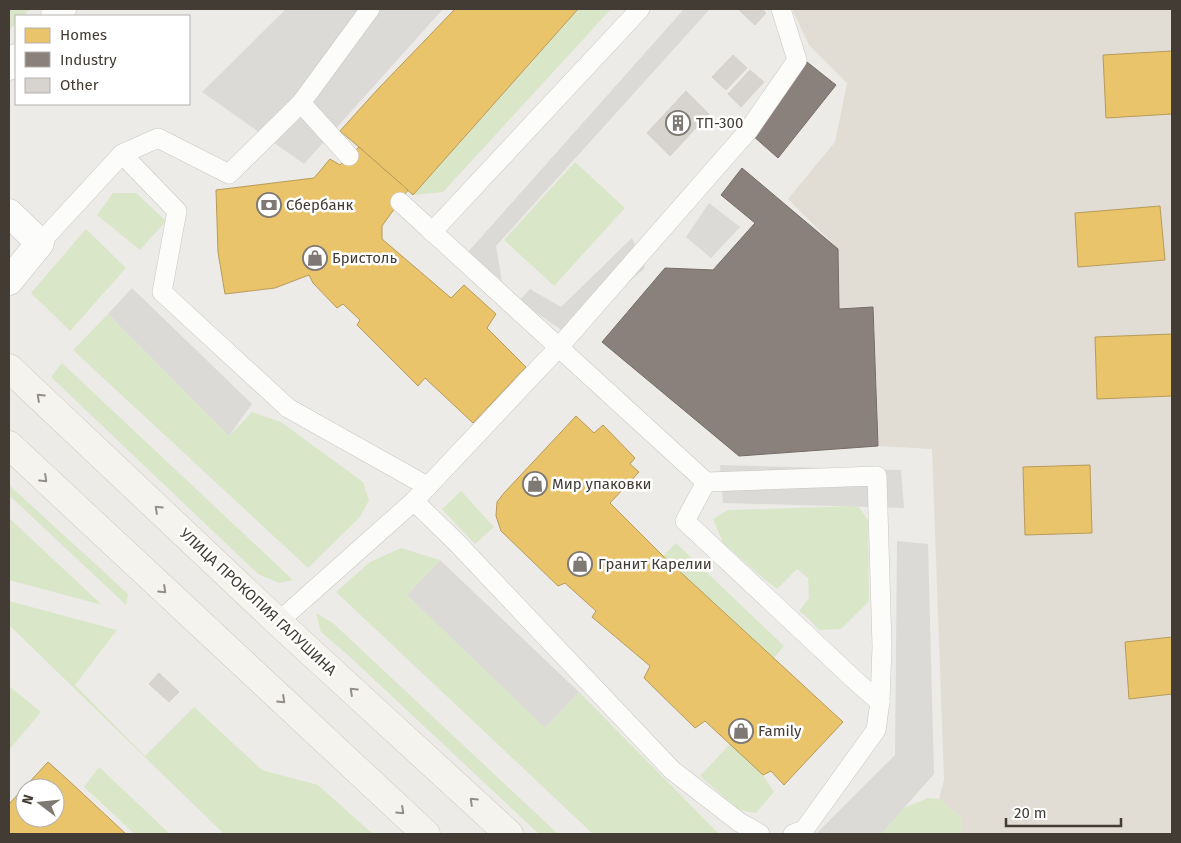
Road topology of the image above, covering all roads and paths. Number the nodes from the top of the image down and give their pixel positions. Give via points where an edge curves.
1 (370, 9) edge
2 (640, 9) edge
3 (781, 9) edge
4 (301, 103) junction
5 (122, 154) junction
6 (349, 156) dead end
7 (400, 202) dead end
8 (9, 213) edge
9 (432, 232) junction
10 (40, 243) junction
11 (9, 281) edge
12 (559, 347) junction
13 (9, 368) edge
14 (9, 446) edge
15 (706, 482) junction
16 (428, 486) junction
17 (414, 501) junction
18 (278, 622) junction
19 (880, 702) junction
20 (426, 834) edge
21 (509, 834) edge
22 (760, 834) edge
23 (794, 834) edge

1 - 4 lane
2 - 9 lane
3 - 12 lane via 797,60 748,131
4 - 5 lane via 229,174 158,138
4 - 6 lane
5 - 10 lane
5 - 16 lane via 177,211 162,292 288,408
7 - 9 lane
8 - 10 street
9 - 12 lane
10 - 11 street
12 - 15 lane
12 - 16 lane
18 -> 13 main road, УЛИЦА ПРОКОПИЯ ГАЛУШИНА
14 -> 20 main road
15 - 19 lane via 685,521
15 - 19 lane via 876,476 882,646
16 - 17 lane
17 - 18 lane
17 - 22 lane via 672,770
21 -> 18 main road, УЛИЦА ПРОКОПИЯ ГАЛУШИНА
19 - 23 lane via 876,730 804,830

